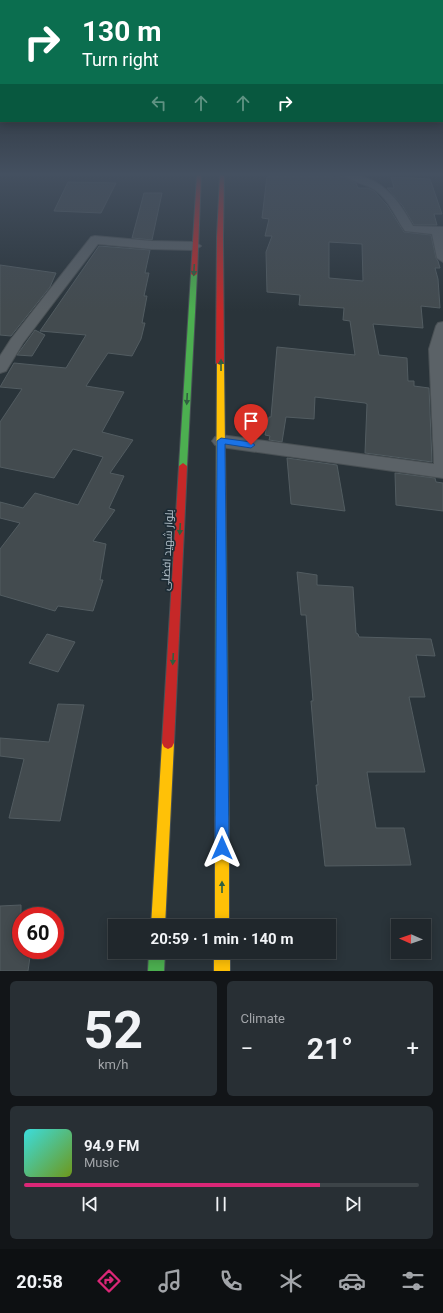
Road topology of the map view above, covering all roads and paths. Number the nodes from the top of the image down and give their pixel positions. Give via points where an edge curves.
1 (197, 220) edge
2 (221, 220) edge
3 (405, 220) edge
4 (440, 230) edge
5 (220, 237) junction
6 (196, 241) junction
7 (443, 258) edge
8 (443, 326) edge
9 (0, 368) edge
10 (221, 441) junction
11 (443, 471) edge
12 (158, 919) edge
13 (222, 919) edge
14 (157, 959) edge
15 (222, 959) edge
16 (156, 971) edge
17 (222, 971) edge

1 - 6 main road, بلوار شهید افضلی
2 - 5 main road
3 - 4 street via 409,229
4 - 7 street
5 - 6 main road
10 -> 5 main road
6 - 9 street via 151,245 95,240 16,342
6 -> 12 main road, بلوار شهید افضلی
8 - 11 street via 437,349
10 - 11 street
13 -> 10 main road
14 - 16 main road
15 - 17 main road

